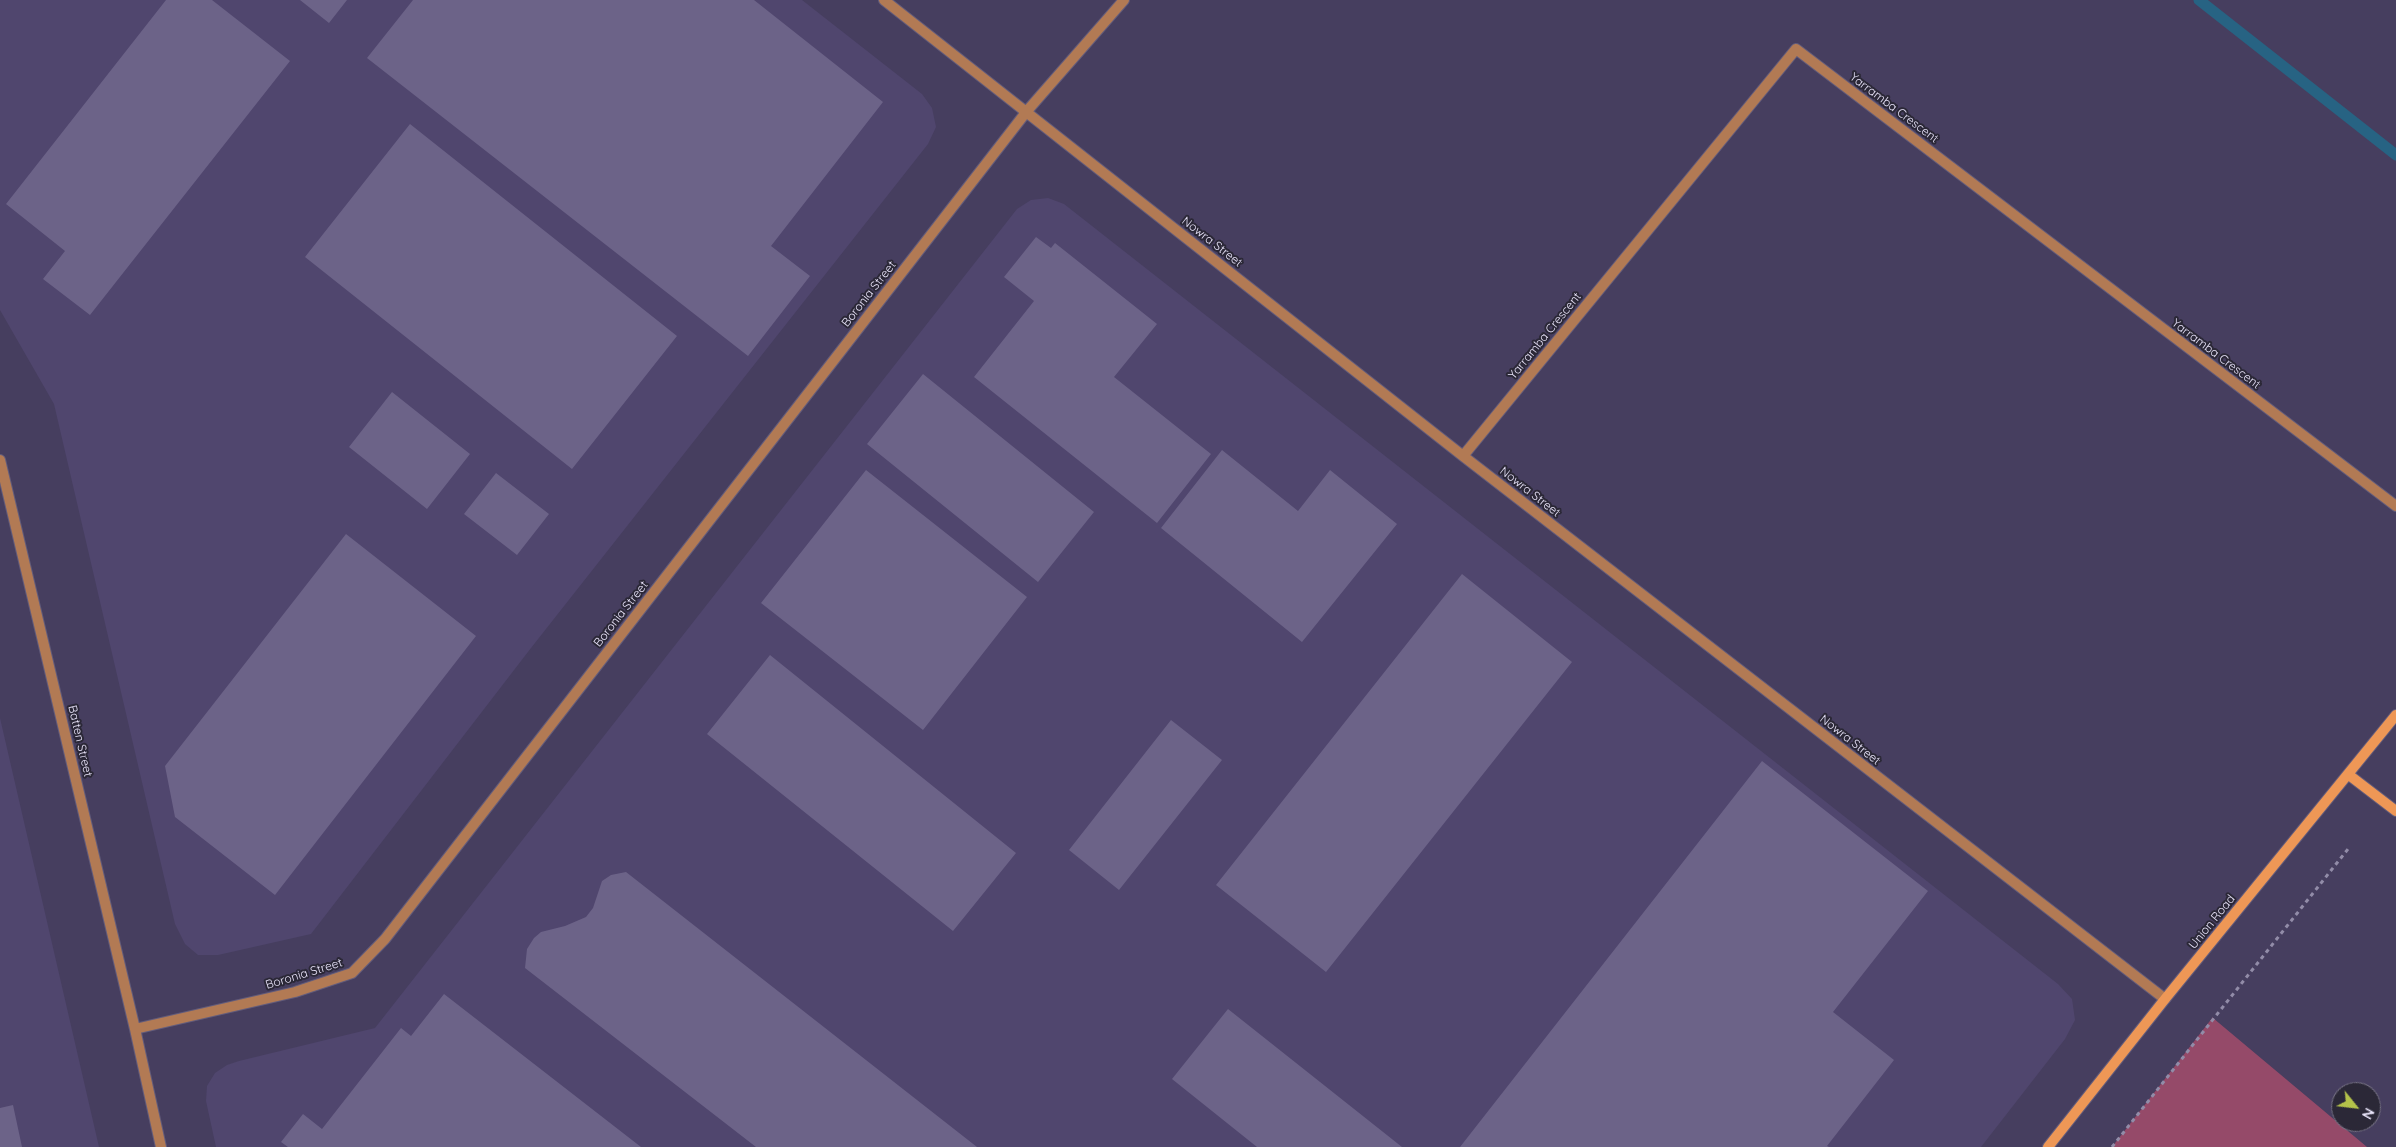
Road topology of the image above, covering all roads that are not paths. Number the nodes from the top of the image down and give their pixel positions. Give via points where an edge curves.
1 (884, 0) edge
2 (1124, 0) edge
3 (1027, 111) junction
4 (1463, 456) junction
5 (0, 460) edge
6 (2396, 506) edge
7 (2396, 715) edge
8 (2349, 775) junction
9 (2396, 811) edge
10 (2165, 999) junction
11 (135, 1028) junction
12 (161, 1147) edge
13 (2048, 1147) edge

1 - 3 street, Nowra Street
2 - 3 street, Boronia Street
3 - 4 street, Nowra Street
3 - 11 street, Boronia Street via 379,946 352,973 295,992
4 - 6 street, Yarramba Crescent via 1796,49
4 - 10 street, Nowra Street
5 - 11 street, Batten Street
7 - 8 main road, Union Road
8 - 9 main road
8 - 10 main road, Union Road
10 - 13 main road, Union Road
11 - 12 street

